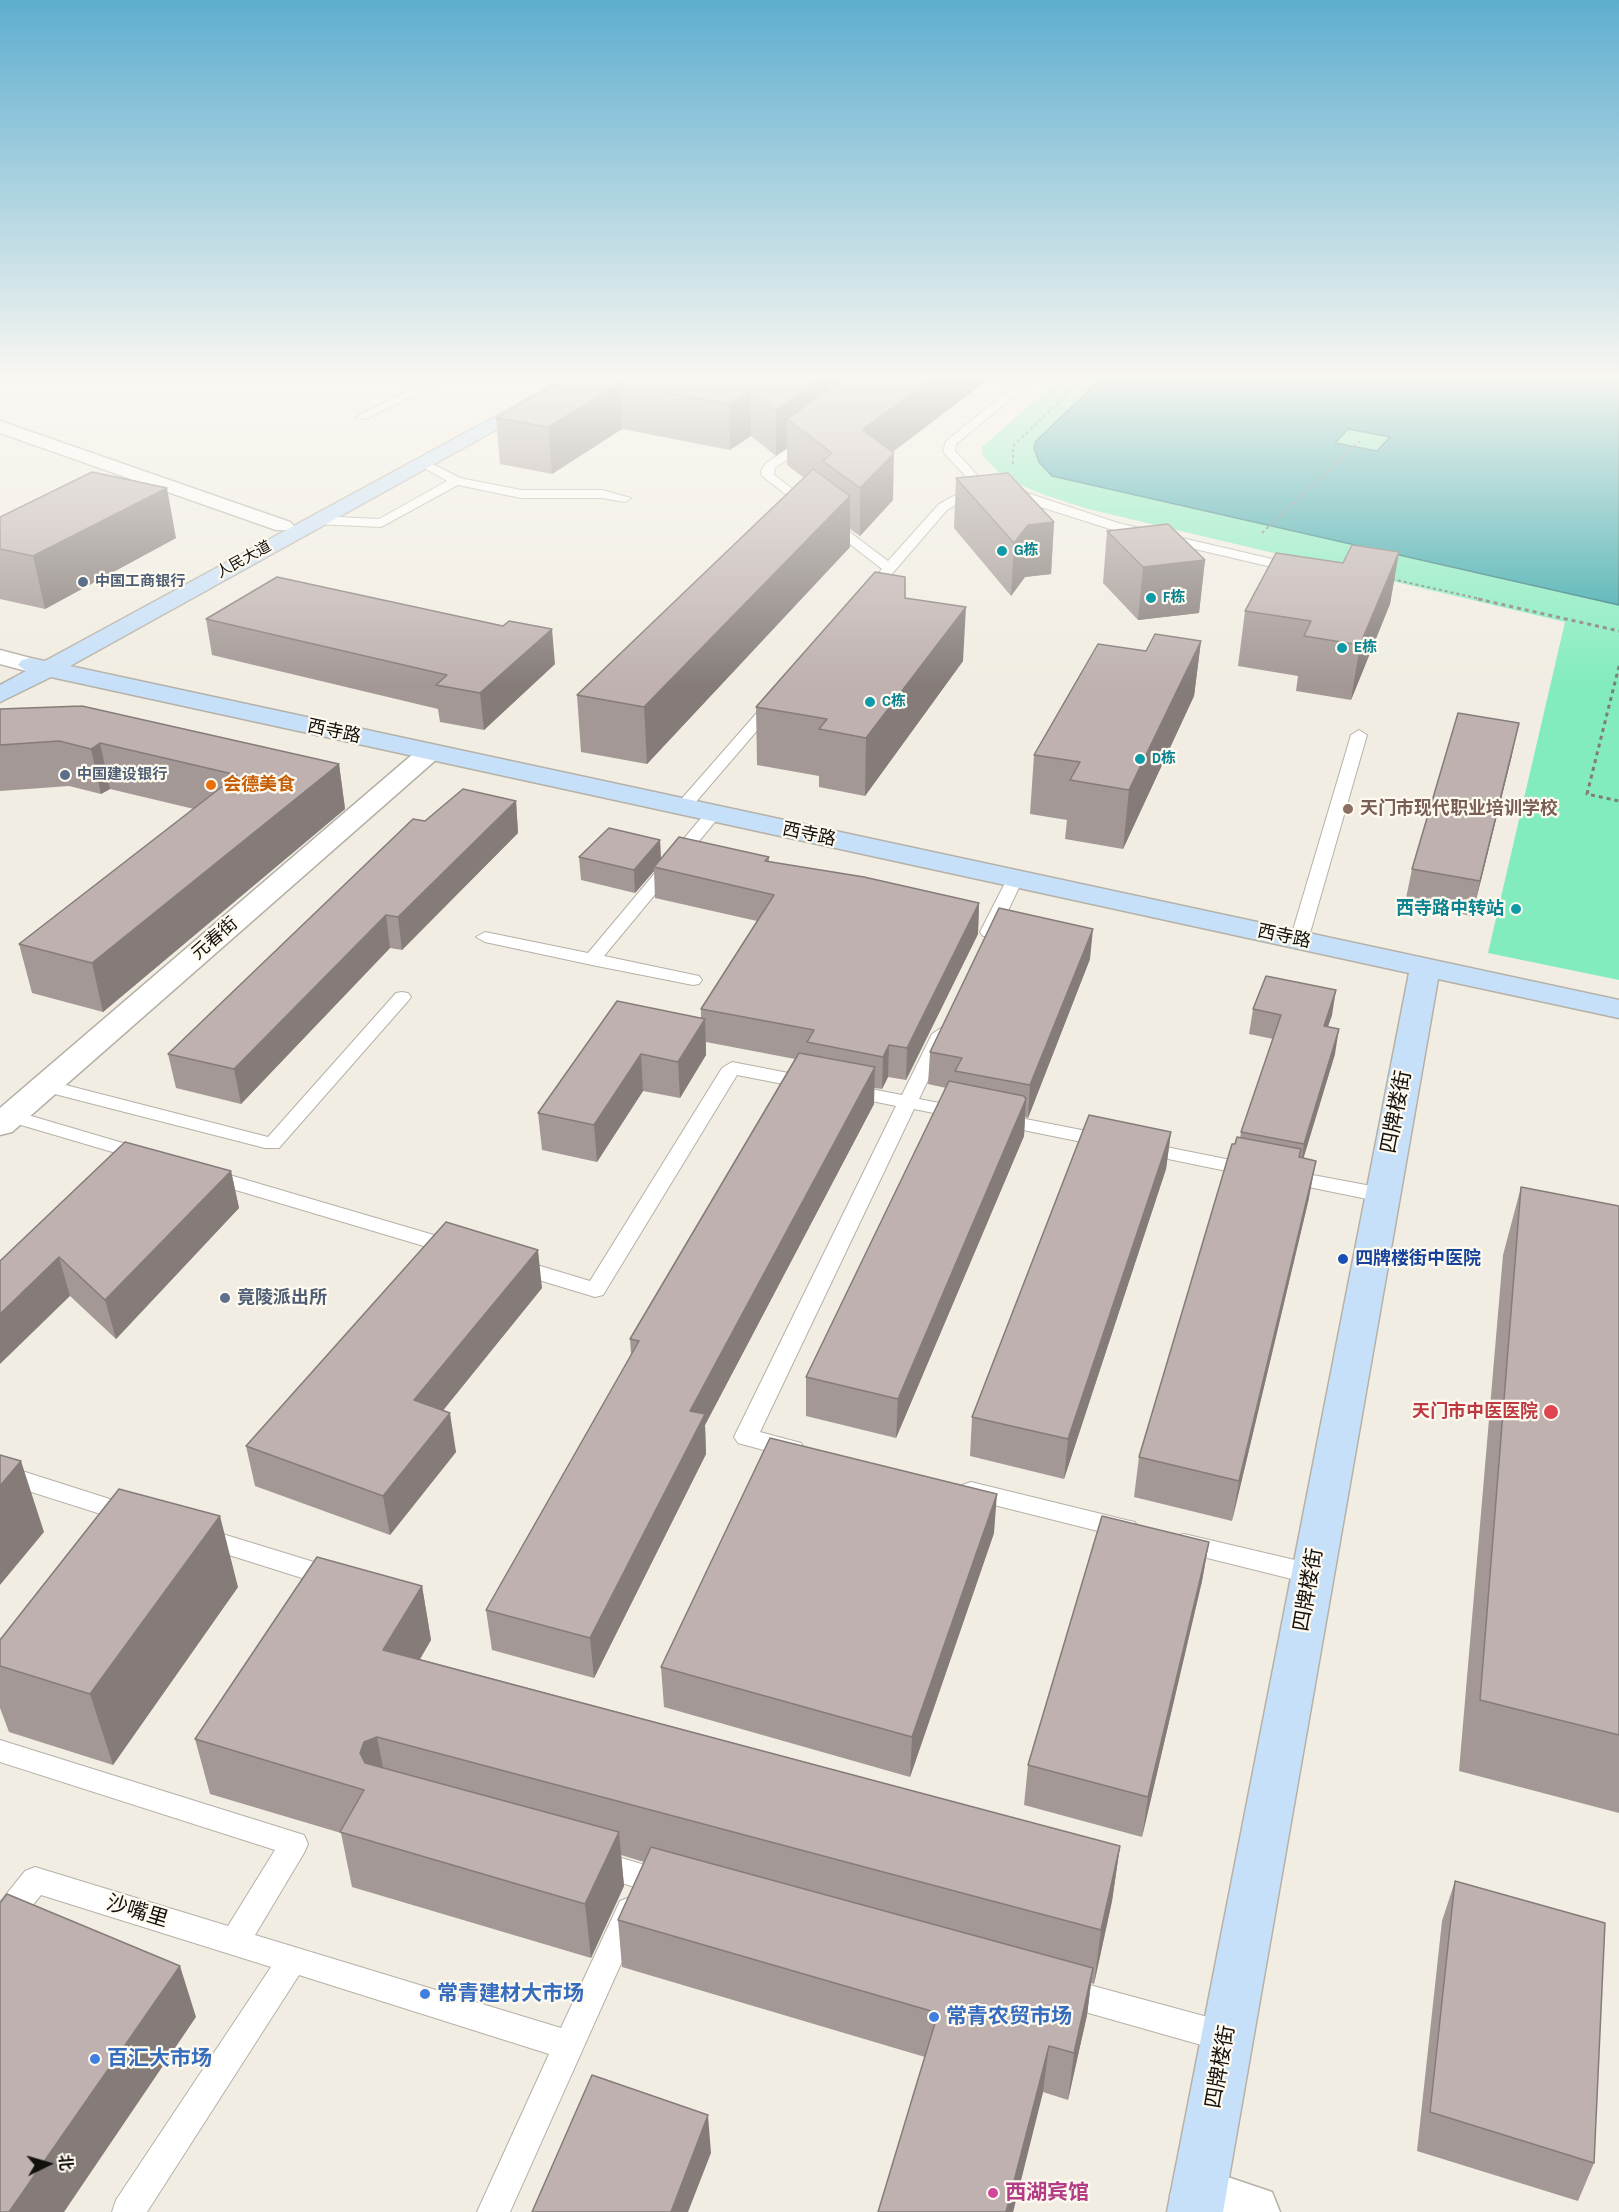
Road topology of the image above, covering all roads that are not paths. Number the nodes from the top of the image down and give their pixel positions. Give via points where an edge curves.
1 (150, 479) edge
2 (371, 479) edge
3 (393, 479) edge
4 (453, 479) edge
5 (772, 479) edge
6 (974, 479) edge
7 (456, 481) junction
8 (984, 485) junction
9 (625, 498) dead end
10 (316, 520) junction
11 (284, 526) junction
12 (889, 568) junction
13 (1315, 573) edge
14 (859, 604) edge
15 (0, 657) edge
16 (39, 667) junction
17 (0, 682) edge
18 (782, 692) edge
19 (0, 695) edge
20 (1359, 735) dead end
21 (429, 753) junction
22 (683, 807) junction
23 (713, 814) junction
24 (1015, 879) junction
25 (485, 937) dead end
26 (1299, 940) junction
27 (979, 953) edge
28 (592, 960) junction
29 (1425, 968) junction
30 (693, 980) dead end
31 (402, 997) dead end
32 (1619, 1009) edge
33 (949, 1017) edge
34 (45, 1086) junction
35 (908, 1102) junction
36 (5, 1121) edge
37 (160, 1160) edge
38 (194, 1171) edge
39 (1382, 1195) junction
40 (469, 1252) edge
41 (503, 1262) edge
42 (816, 1454) edge
43 (0, 1473) edge
44 (954, 1487) edge
45 (147, 1520) edge
46 (182, 1530) edge
47 (318, 1573) edge
48 (1312, 1574) junction
49 (0, 1751) edge
50 (578, 1858) edge
51 (645, 1877) junction
52 (690, 1890) edge
53 (0, 1924) edge
54 (235, 1942) junction
55 (292, 1960) junction
56 (1032, 1983) edge
57 (1226, 2037) junction
58 (568, 2045) junction
59 (1196, 2204) edge
60 (128, 2212) edge
61 (493, 2212) edge
62 (1252, 2212) edge

1 - 11 street
2 - 11 street, 人民大道
3 - 10 street, 人民大道
4 - 7 lane
5 - 12 lane
6 - 8 lane
7 - 9 lane via 521,494 602,494
7 - 10 lane via 381,524
8 - 12 lane via 943,507
8 - 13 lane via 1114,526
10 - 16 street, 人民大道
11 - 16 street, 人民大道
12 - 14 lane
15 - 16 street, 西寺路
16 - 17 street, 人民大道
16 - 19 street, 人民大道
16 - 21 street, 西寺路
18 - 22 lane
20 - 26 lane
21 - 22 street, 西寺路
21 - 34 street, 元春街
22 - 23 street, 西寺路
23 - 24 street, 西寺路
23 - 28 lane
24 - 26 street, 西寺路
24 - 27 lane
25 - 28 lane
26 - 29 street, 西寺路
28 - 30 lane
29 - 32 street, 西寺路
29 - 39 street, 四牌楼街
31 - 34 lane via 272,1144
33 - 35 lane
34 - 36 street, 元春街
35 - 39 lane
35 - 41 lane via 732,1068 595,1290
35 - 42 lane via 747,1437
36 - 37 lane
38 - 40 lane
39 - 48 street, 四牌楼街
43 - 45 lane
44 - 48 lane
46 - 47 lane
48 - 57 street, 四牌楼街
49 - 54 lane via 294,1844
50 - 51 lane
51 - 52 lane
51 - 58 lane
53 - 54 lane, 沙嘴里 via 35,1880
54 - 55 lane, 沙嘴里
55 - 58 lane, 沙嘴里
55 - 60 lane
56 - 57 lane
57 - 59 street, 四牌楼街
58 - 61 lane
59 - 62 street

